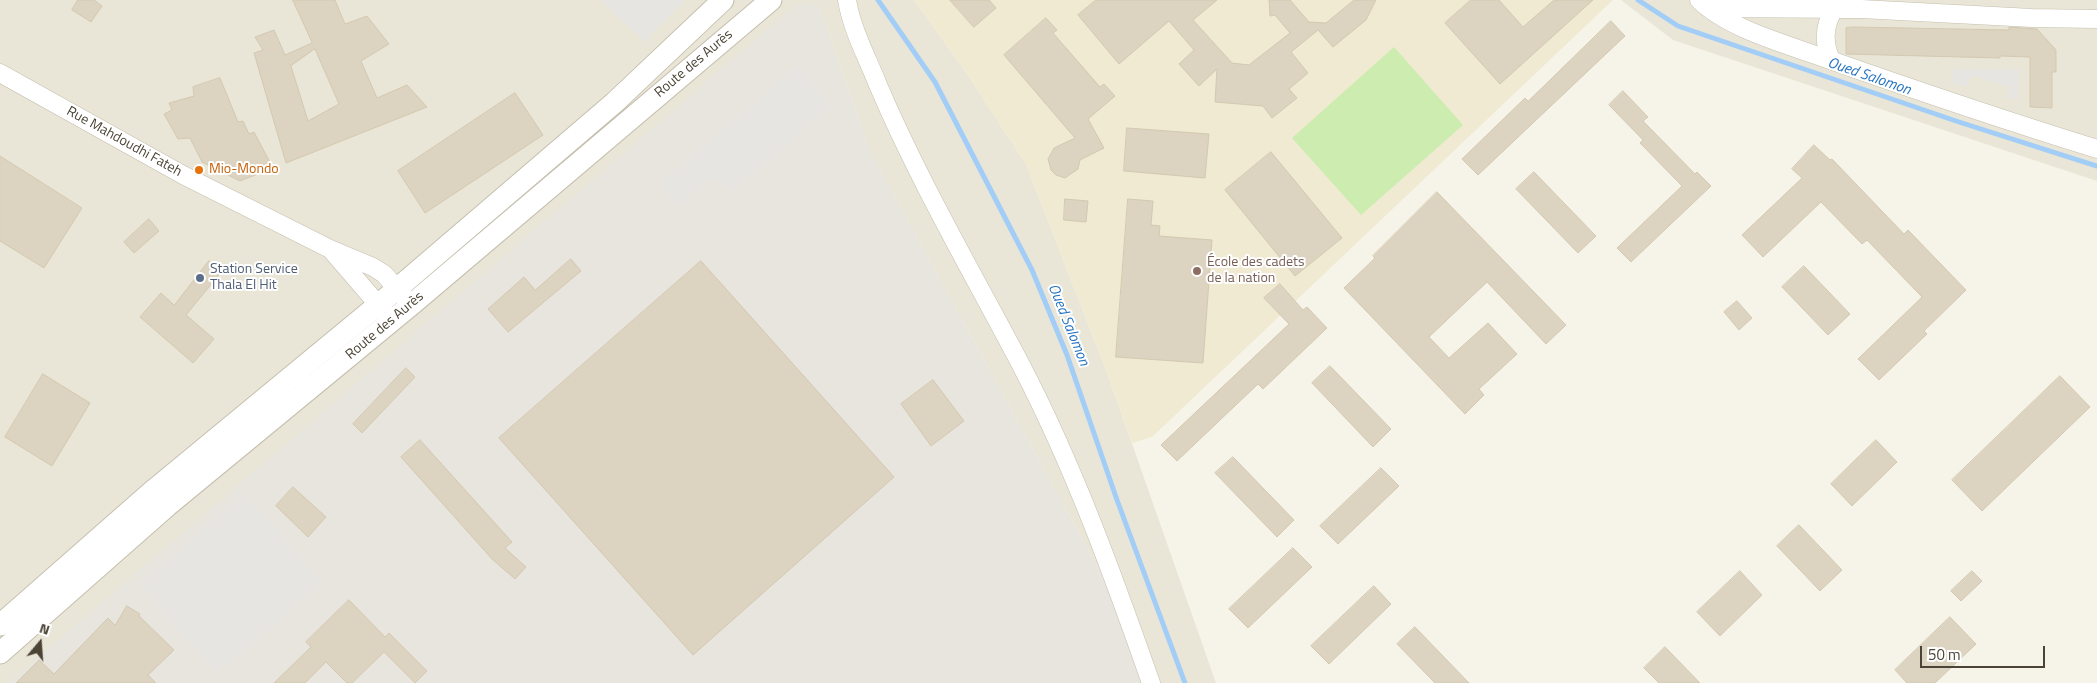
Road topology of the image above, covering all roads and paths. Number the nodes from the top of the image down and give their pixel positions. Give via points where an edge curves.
1 (723, 0) edge
2 (771, 0) edge
3 (834, 0) edge
4 (847, 0) edge
5 (1703, 4) edge
6 (1862, 5) edge
7 (1834, 10) junction
8 (850, 18) junction
9 (2097, 19) edge
10 (1831, 60) junction
11 (0, 73) edge
12 (2097, 149) edge
13 (330, 249) junction
14 (396, 288) junction
15 (411, 304) junction
16 (385, 313) junction
17 (0, 625) edge
18 (0, 653) edge
19 (1151, 683) edge

1 - 14 street, Route des Aurès via 614,103
2 - 15 street, Route des Aurès
3 - 8 street
4 - 8 street
5 - 7 street
5 - 10 street via 1733,24
6 - 7 street
6 - 9 street via 2022,18
7 - 10 street via 1825,34
8 - 19 street via 920,175 1022,366 1070,468 1110,566
10 - 12 street
11 - 13 street, Rue Mahdoudhi Fateh via 183,175
13 - 14 street, Rue Mahdoudhi Fateh via 378,270
13 - 16 street, Rue Mahdoudhi Fateh
14 - 15 street, Rue Mahdoudhi Fateh
14 - 16 street, Route des Aurès
15 - 16 street, Route des Aurès
16 - 17 street, Route des Aurès via 156,489
16 - 18 street, Route des Aurès

